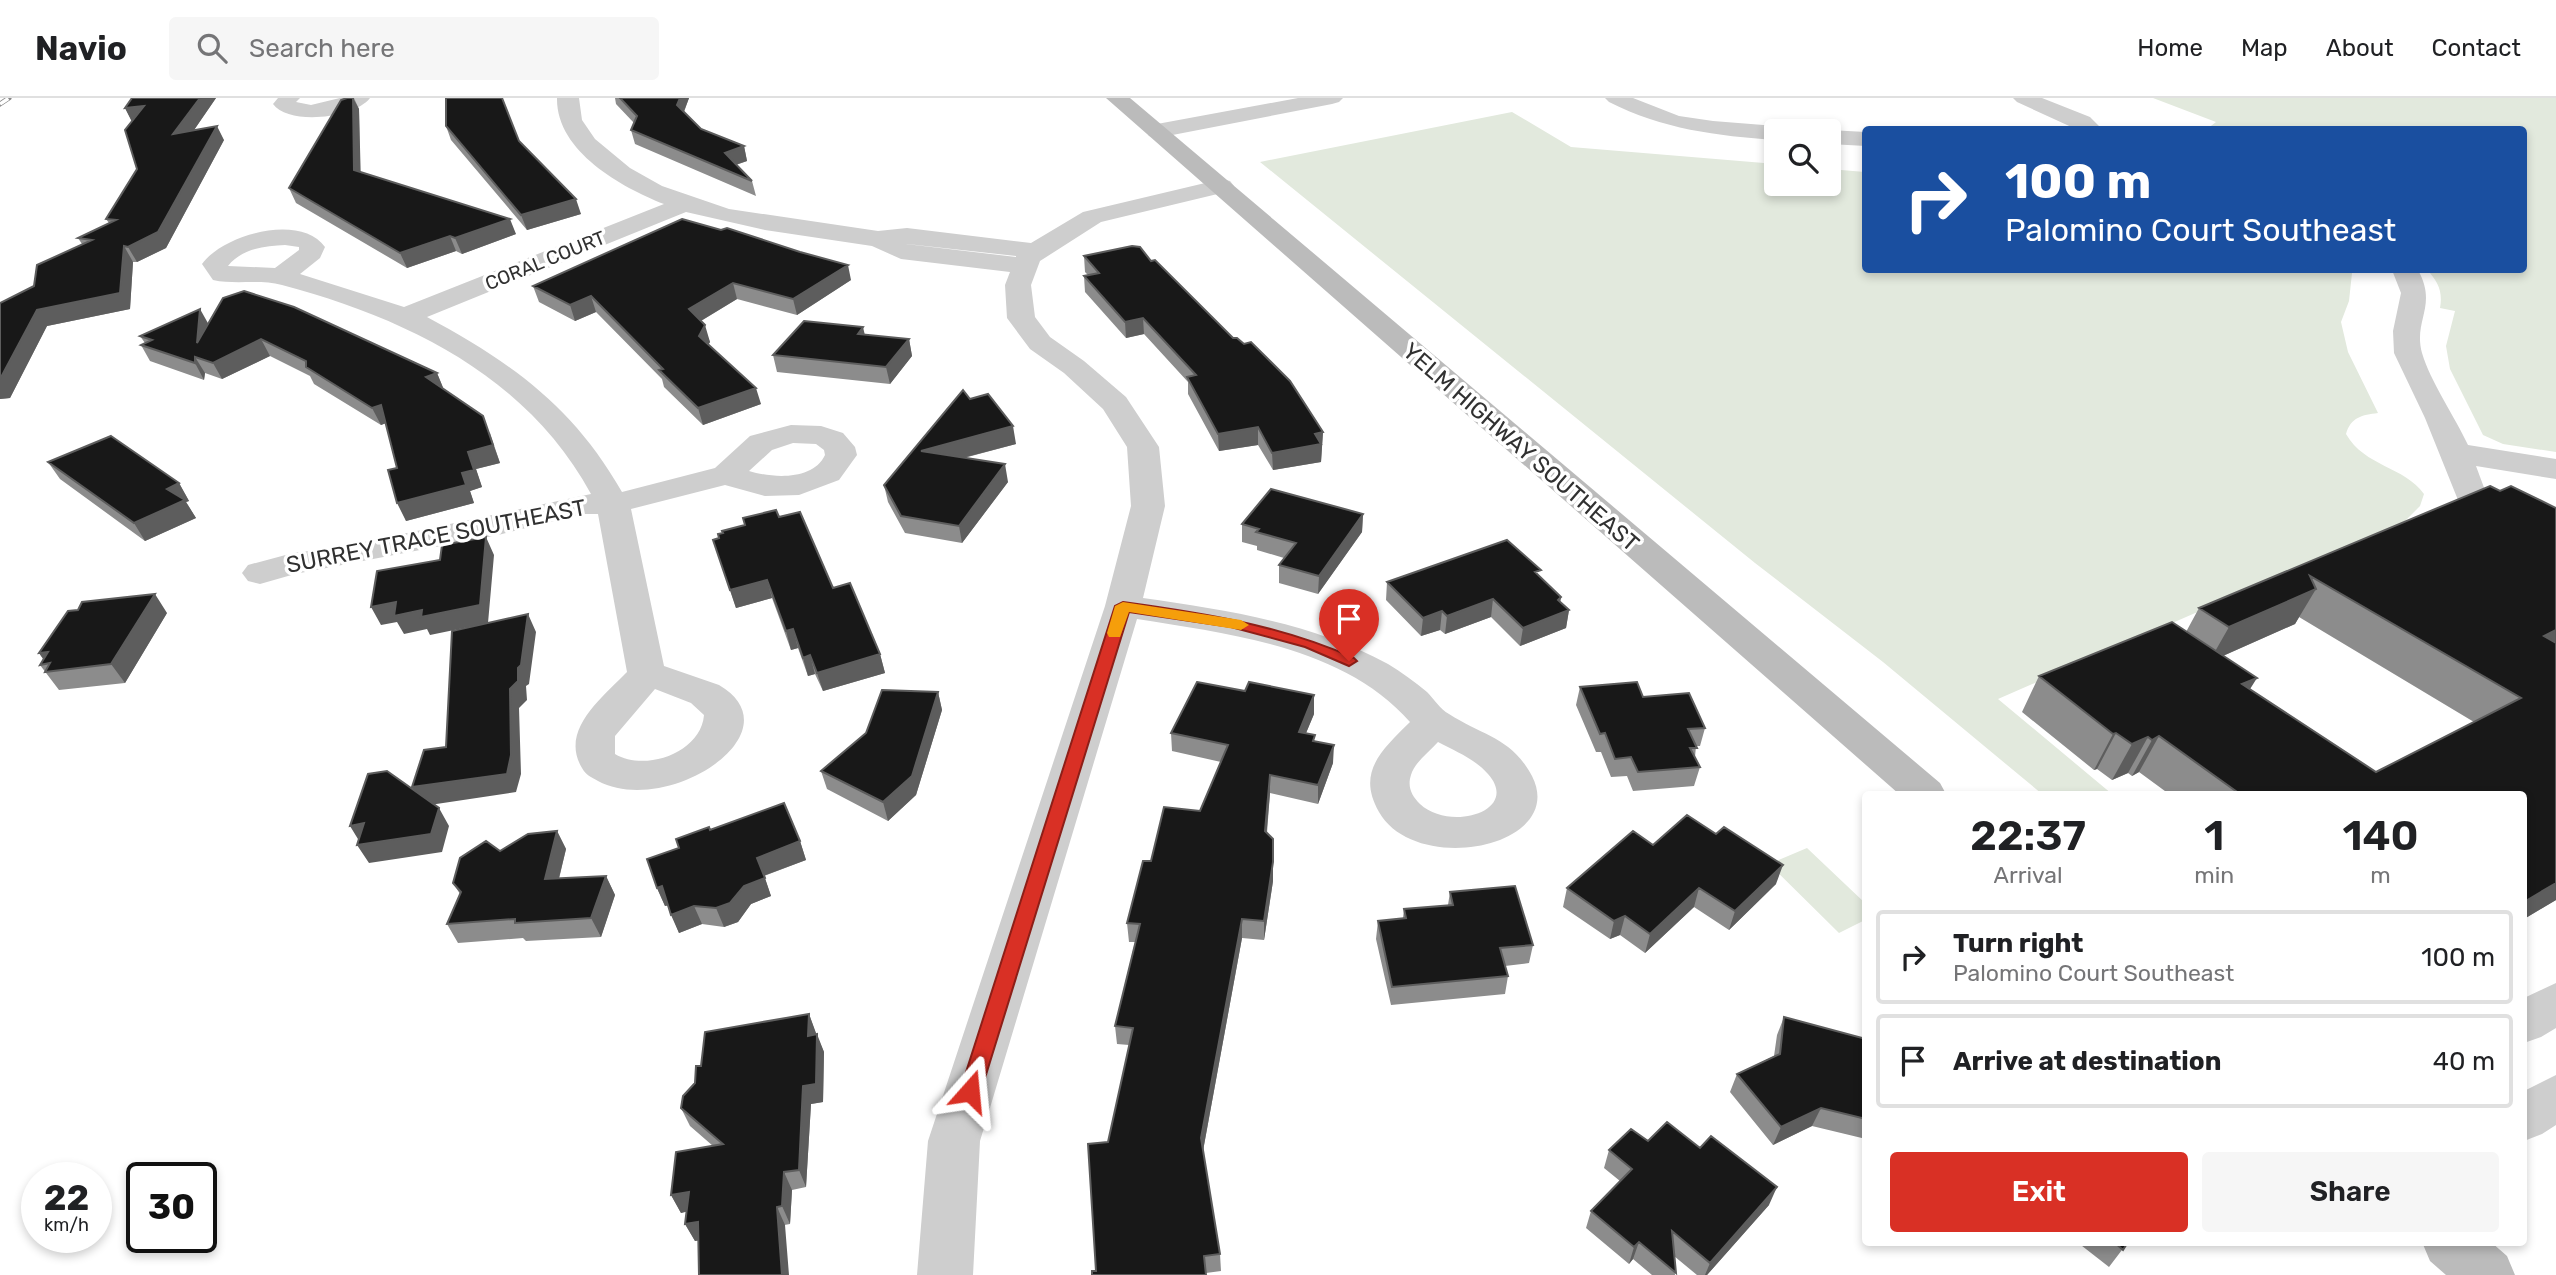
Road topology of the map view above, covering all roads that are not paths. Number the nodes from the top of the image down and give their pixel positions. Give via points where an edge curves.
1 (289, 98) edge
2 (359, 98) edge
3 (568, 98) edge
4 (1117, 98) edge
5 (1332, 98) edge
6 (1616, 98) edge
7 (2024, 98) edge
8 (2087, 126) edge
9 (1157, 131) junction
10 (1764, 132) edge
11 (1841, 137) edge
12 (1862, 139) edge
13 (1222, 186) junction
14 (684, 204) junction
15 (1031, 259) junction
16 (2406, 273) edge
17 (281, 276) dead end
18 (405, 316) junction
19 (2457, 453) junction
20 (2556, 469) edge
21 (726, 475) dead end
22 (2470, 493) edge
23 (613, 504) junction
24 (260, 572) dead end
25 (1123, 606) junction
26 (647, 674) dead end
27 (1433, 723) dead end
28 (1921, 791) edge
29 (2556, 1003) edge
30 (2527, 1021) edge
31 (2556, 1097) edge
32 (2527, 1116) edge
33 (2454, 1246) edge
34 (945, 1275) edge
35 (2487, 1275) edge

1 - 2 street via 284,104 287,107 302,110 324,109
3 - 14 street via 574,132 606,162
4 - 9 main road, YELM HIGHWAY SOUTHEAST
5 - 9 street
6 - 10 street via 1642,112 1685,125
7 - 8 street
9 - 13 main road, YELM HIGHWAY SOUTHEAST
11 - 12 street
13 - 15 street via 1092,217
13 - 28 main road, YELM HIGHWAY SOUTHEAST
14 - 15 street via 878,239 901,251
14 - 18 street, CORAL COURT
15 - 25 street via 1018,285 1021,318 1040,343 1115,403 1143,447 1147,506
16 - 19 street via 2415,305 2407,332 2408,351
17 - 18 street
18 - 23 street via 514,382 555,420
19 - 20 street
19 - 22 street
21 - 23 street, SURREY TRACE SOUTHEAST
23 - 24 street, SURREY TRACE SOUTHEAST via 582,504
23 - 26 street
25 - 27 street via 1231,622 1310,644 1368,670 1408,697
25 - 34 street via 954,1141
29 - 30 street
31 - 32 street
33 - 35 main road

